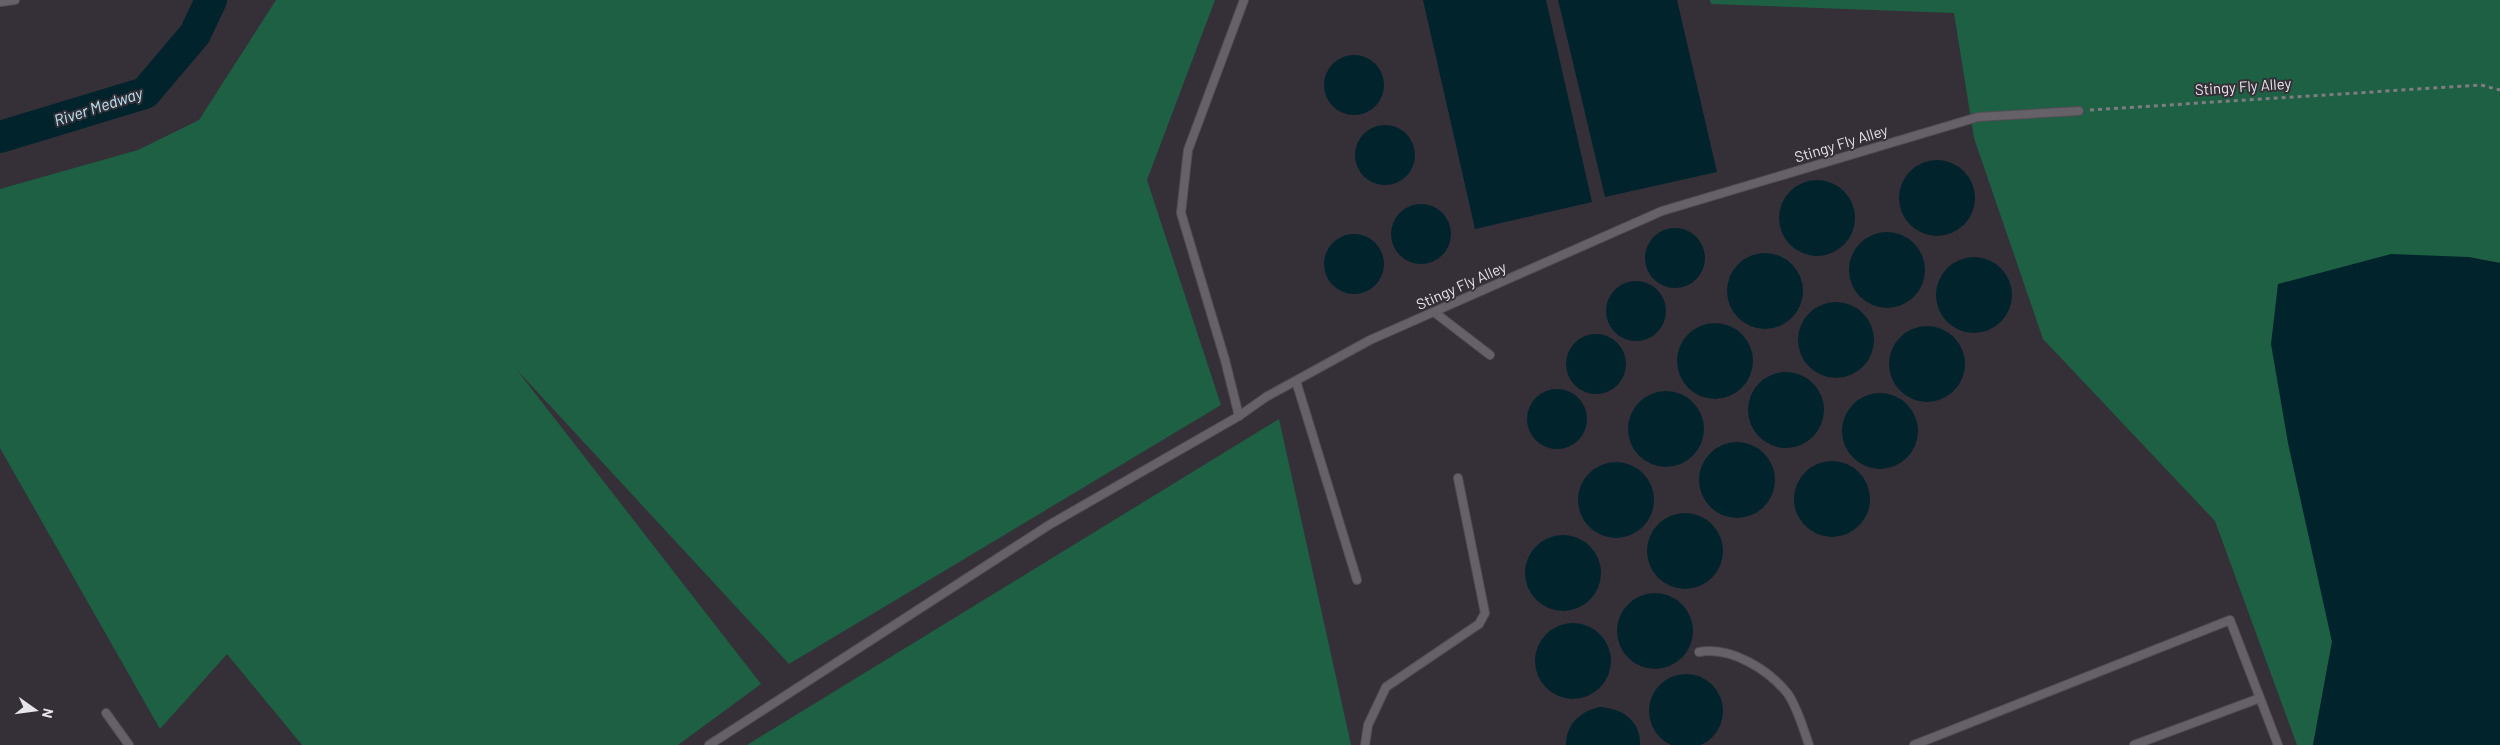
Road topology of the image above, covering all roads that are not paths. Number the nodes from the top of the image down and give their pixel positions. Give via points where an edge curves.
1 (15, 0) edge
2 (1244, 0) edge
3 (0, 2) edge
4 (2079, 111) road end
5 (1434, 312) junction
6 (1490, 355) dead end
7 (1296, 381) junction
8 (1238, 416) junction
9 (1458, 478) dead end
10 (1357, 580) dead end
11 (1699, 652) dead end
12 (2260, 698) junction
13 (106, 713) dead end
14 (129, 745) edge
15 (709, 745) edge
16 (1365, 745) edge
17 (1809, 745) edge
18 (1914, 745) edge
19 (2134, 745) edge
20 (2278, 745) edge

1 - 3 lane
2 - 8 lane via 1188,150 1181,213 1225,360
4 - 5 lane, Stingy Fly Alley via 1978,117 1662,211
5 - 6 lane
5 - 7 lane, Stingy Fly Alley via 1370,340
7 - 8 lane, Stingy Fly Alley
7 - 10 lane
8 - 15 lane, Stingy Fly Alley via 1048,525
9 - 16 lane via 1485,613 1479,624 1386,687 1368,724
11 - 17 lane via 1734,656 1756,666 1771,678 1796,707
12 - 18 lane via 2230,620
12 - 19 lane
12 - 20 lane
13 - 14 lane

